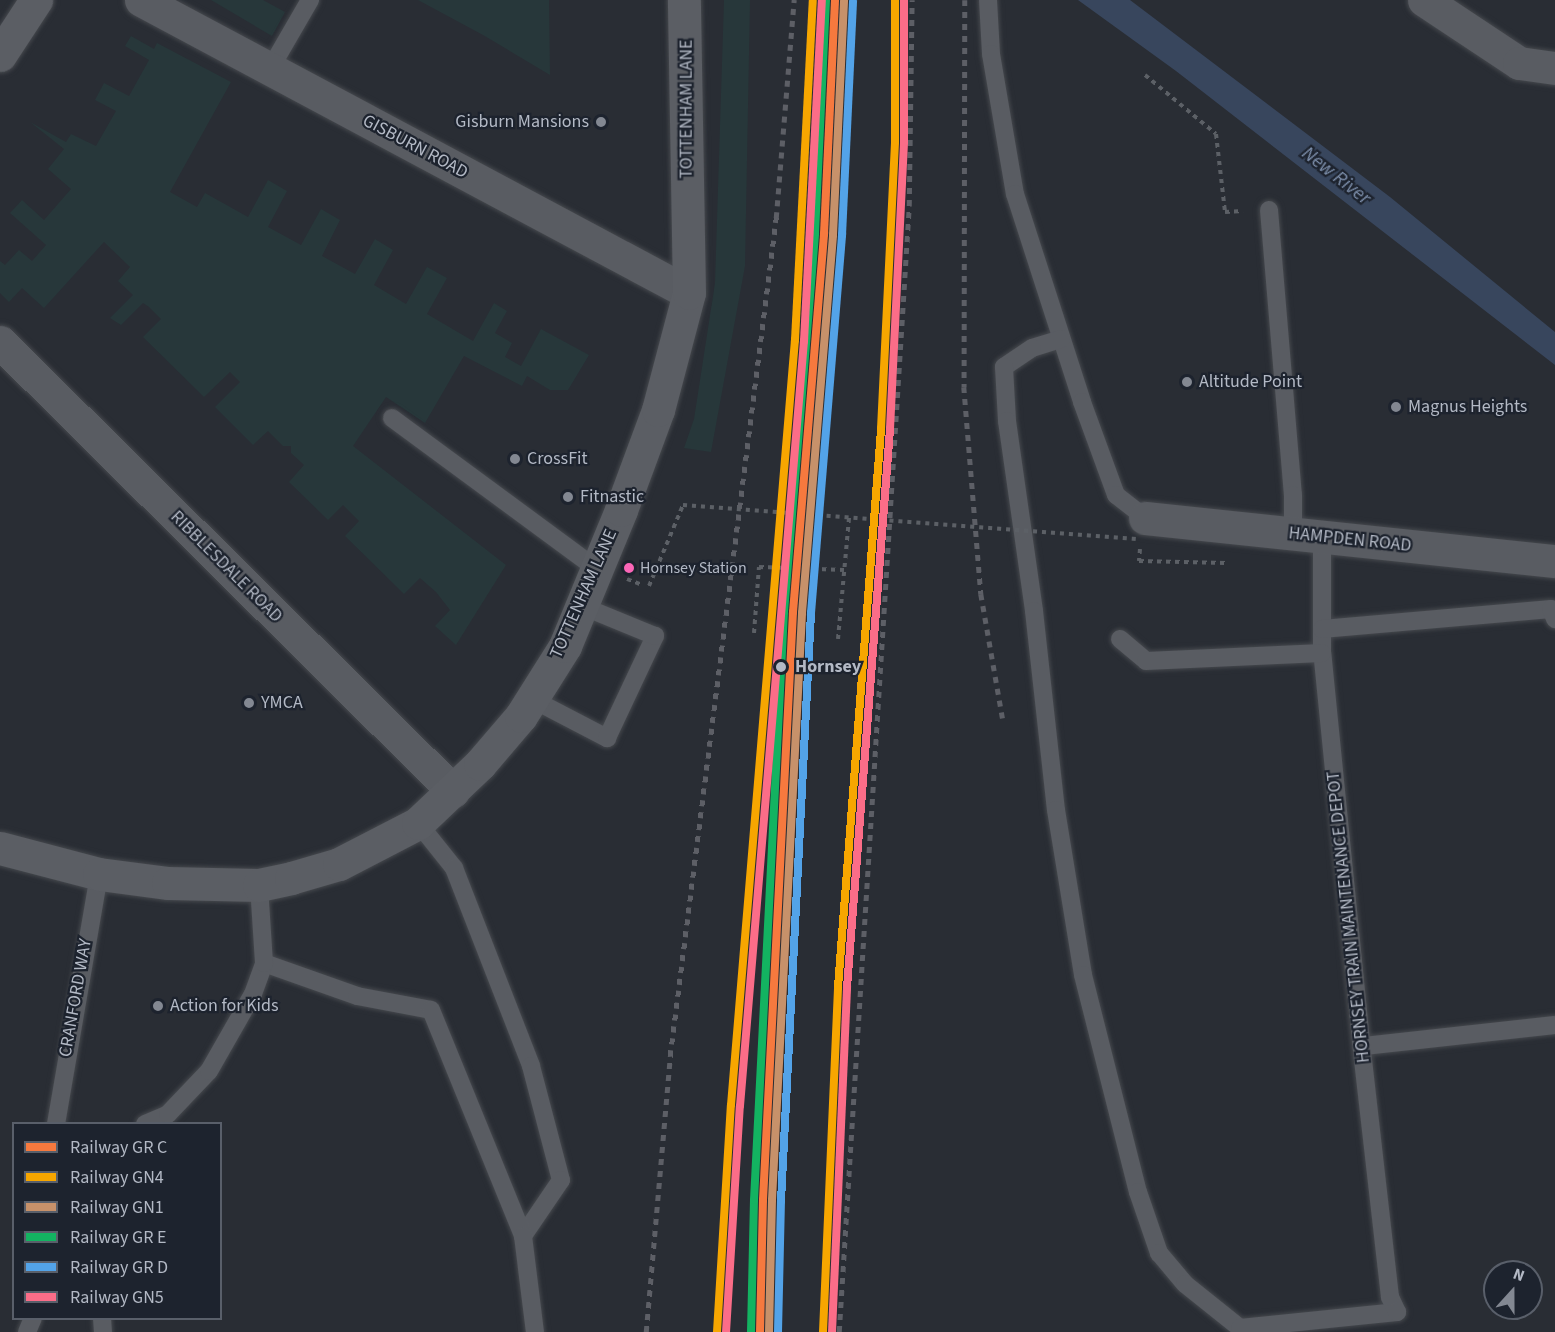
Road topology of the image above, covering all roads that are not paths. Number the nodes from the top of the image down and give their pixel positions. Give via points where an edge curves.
1 (36, 0) edge
2 (141, 0) edge
3 (310, 0) edge
4 (684, 0) edge
5 (988, 0) edge
6 (1424, 0) edge
7 (0, 56) edge
8 (1555, 68) edge
9 (270, 69) junction
10 (1269, 210) road end
11 (689, 293) junction
12 (1061, 339) junction
13 (0, 342) edge
14 (392, 418) dead end
15 (1145, 518) joint
16 (1307, 536) junction
17 (1555, 561) edge
18 (598, 570) junction
19 (582, 606) junction
20 (1555, 619) edge
21 (1322, 629) junction
22 (1120, 639) dead end
23 (1322, 653) junction
24 (532, 699) junction
25 (453, 791) junction
26 (418, 822) junction
27 (0, 848) edge
28 (99, 874) junction
29 (259, 885) junction
30 (264, 963) junction
31 (1555, 1025) edge
32 (1364, 1046) junction
33 (56, 1122) edge
34 (150, 1122) edge
35 (523, 1236) junction
36 (535, 1332) edge

1 - 7 main road
2 - 9 street, GISBURN ROAD
3 - 9 lane
4 - 11 main road, TOTTENHAM LANE
5 - 12 lane via 992,54 1015,194
6 - 8 street via 1519,63
9 - 11 street, GISBURN ROAD
10 - 16 lane, HORNSEY TRAIN MAINTENANCE DEPOT via 1293,495
11 - 18 main road, TOTTENHAM LANE via 658,410
12 - 15 lane via 1116,495
12 - 32 lane, HORNSEY TRAIN MAINTENANCE DEPOT via 1032,348 1004,367 1007,421 1034,611 1056,810 1081,963 1138,1192 1159,1253 1185,1284 1240,1328 1397,1312 1390,1297
13 - 25 street, RIBBLESDALE ROAD
14 - 18 lane
15 - 16 street, HAMPDEN ROAD
16 - 17 street, HAMPDEN ROAD
16 - 21 lane, HORNSEY TRAIN MAINTENANCE DEPOT
18 - 19 main road, TOTTENHAM LANE
19 - 24 main road, TOTTENHAM LANE via 565,645
19 - 24 lane via 655,636 607,738
20 - 21 lane via 1551,609
21 - 23 lane, HORNSEY TRAIN MAINTENANCE DEPOT
22 - 23 lane via 1146,661
23 - 32 lane, HORNSEY TRAIN MAINTENANCE DEPOT
24 - 25 main road, TOTTENHAM LANE
25 - 26 main road, TOTTENHAM LANE
26 - 29 main road, TOTTENHAM LANE via 339,864
26 - 35 lane via 454,868 531,1066 561,1180
27 - 28 main road, TOTTENHAM LANE
28 - 29 main road, TOTTENHAM LANE via 168,883
28 - 33 lane, CRANFORD WAY
29 - 30 lane
30 - 34 lane via 240,1021 209,1071 168,1114
30 - 35 lane via 357,996 431,1010
31 - 32 lane
35 - 36 lane

